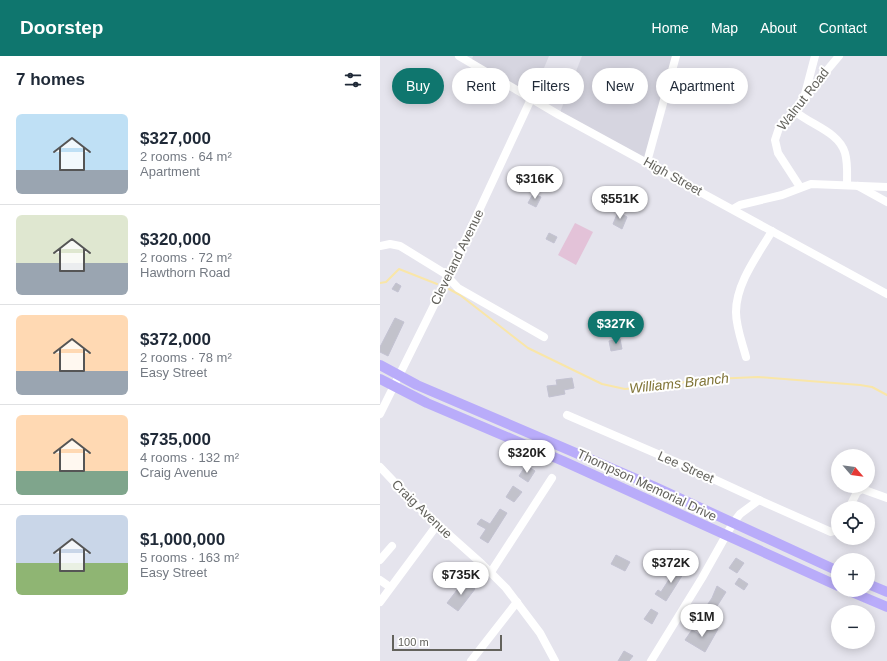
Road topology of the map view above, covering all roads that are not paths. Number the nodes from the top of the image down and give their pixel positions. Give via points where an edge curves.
1 (459, 56) edge
2 (676, 56) edge
3 (815, 56) edge
4 (839, 56) edge
5 (518, 91) edge
6 (803, 99) junction
7 (529, 104) edge
8 (540, 104) edge
9 (796, 112) junction
10 (647, 162) junction
11 (847, 185) junction
12 (856, 185) junction
13 (800, 187) junction
14 (887, 187) edge
15 (887, 202) edge
16 (733, 209) junction
17 (772, 231) junction
18 (380, 246) edge
19 (448, 276) junction
20 (887, 294) edge
21 (544, 337) dead end
22 (746, 357) dead end
23 (380, 365) edge
24 (399, 376) junction
25 (380, 380) edge
26 (394, 388) junction
27 (380, 414) edge
28 (568, 416) dead end
29 (380, 467) edge
30 (552, 478) dead end
31 (887, 498) edge
32 (759, 500) junction
33 (852, 501) edge
34 (733, 523) junction
35 (437, 525) junction
36 (831, 532) edge
37 (726, 536) junction
38 (392, 546) dead end
39 (380, 560) edge
40 (831, 568) edge
41 (491, 572) junction
42 (380, 580) edge
43 (831, 583) edge
44 (390, 587) junction
45 (875, 587) edge
46 (887, 592) edge
47 (863, 597) edge
48 (380, 602) edge
49 (517, 602) junction
50 (887, 607) edge
51 (471, 661) edge
52 (555, 661) edge
53 (651, 661) edge

1 - 5 street, High Street
2 - 10 street
3 - 6 street
4 - 6 street, Walnut Road
6 - 9 street, Walnut Road
7 - 19 street, Cleveland Avenue
8 - 10 street, High Street
9 - 11 street via 830,134 843,148
9 - 13 street, Walnut Road via 779,128 775,140 778,153
10 - 16 street, High Street
11 - 12 street
11 - 13 street via 817,184
12 - 14 street
12 - 15 street
13 - 16 street via 782,195 740,204
16 - 17 street, High Street
17 - 20 street, High Street
17 - 22 street via 742,284 737,301 737,324
18 - 19 street via 400,246
19 - 21 street via 458,288
19 - 24 street, Cleveland Avenue
23 - 24 main road, Thompson Memorial Drive
24 - 26 street, Cleveland Avenue
24 - 34 main road, Thompson Memorial Drive
25 - 26 main road, Thompson Memorial Drive
26 - 27 street, Cleveland Avenue
26 - 37 main road, Thompson Memorial Drive via 563,461
28 - 32 street, Lee Street
29 - 35 street, Craig Avenue
30 - 41 street
31 - 33 street via 862,489 857,492
32 - 34 street via 740,514
32 - 36 street, Lee Street
34 - 37 street
34 - 40 main road, Thompson Memorial Drive
35 - 41 street, Craig Avenue
35 - 44 street
37 - 43 main road, Thompson Memorial Drive
37 - 53 street
38 - 39 street
41 - 49 street, Craig Avenue
42 - 44 street
44 - 48 street
45 - 46 main road
47 - 50 main road
49 - 51 street
49 - 52 street, Craig Avenue via 540,633

